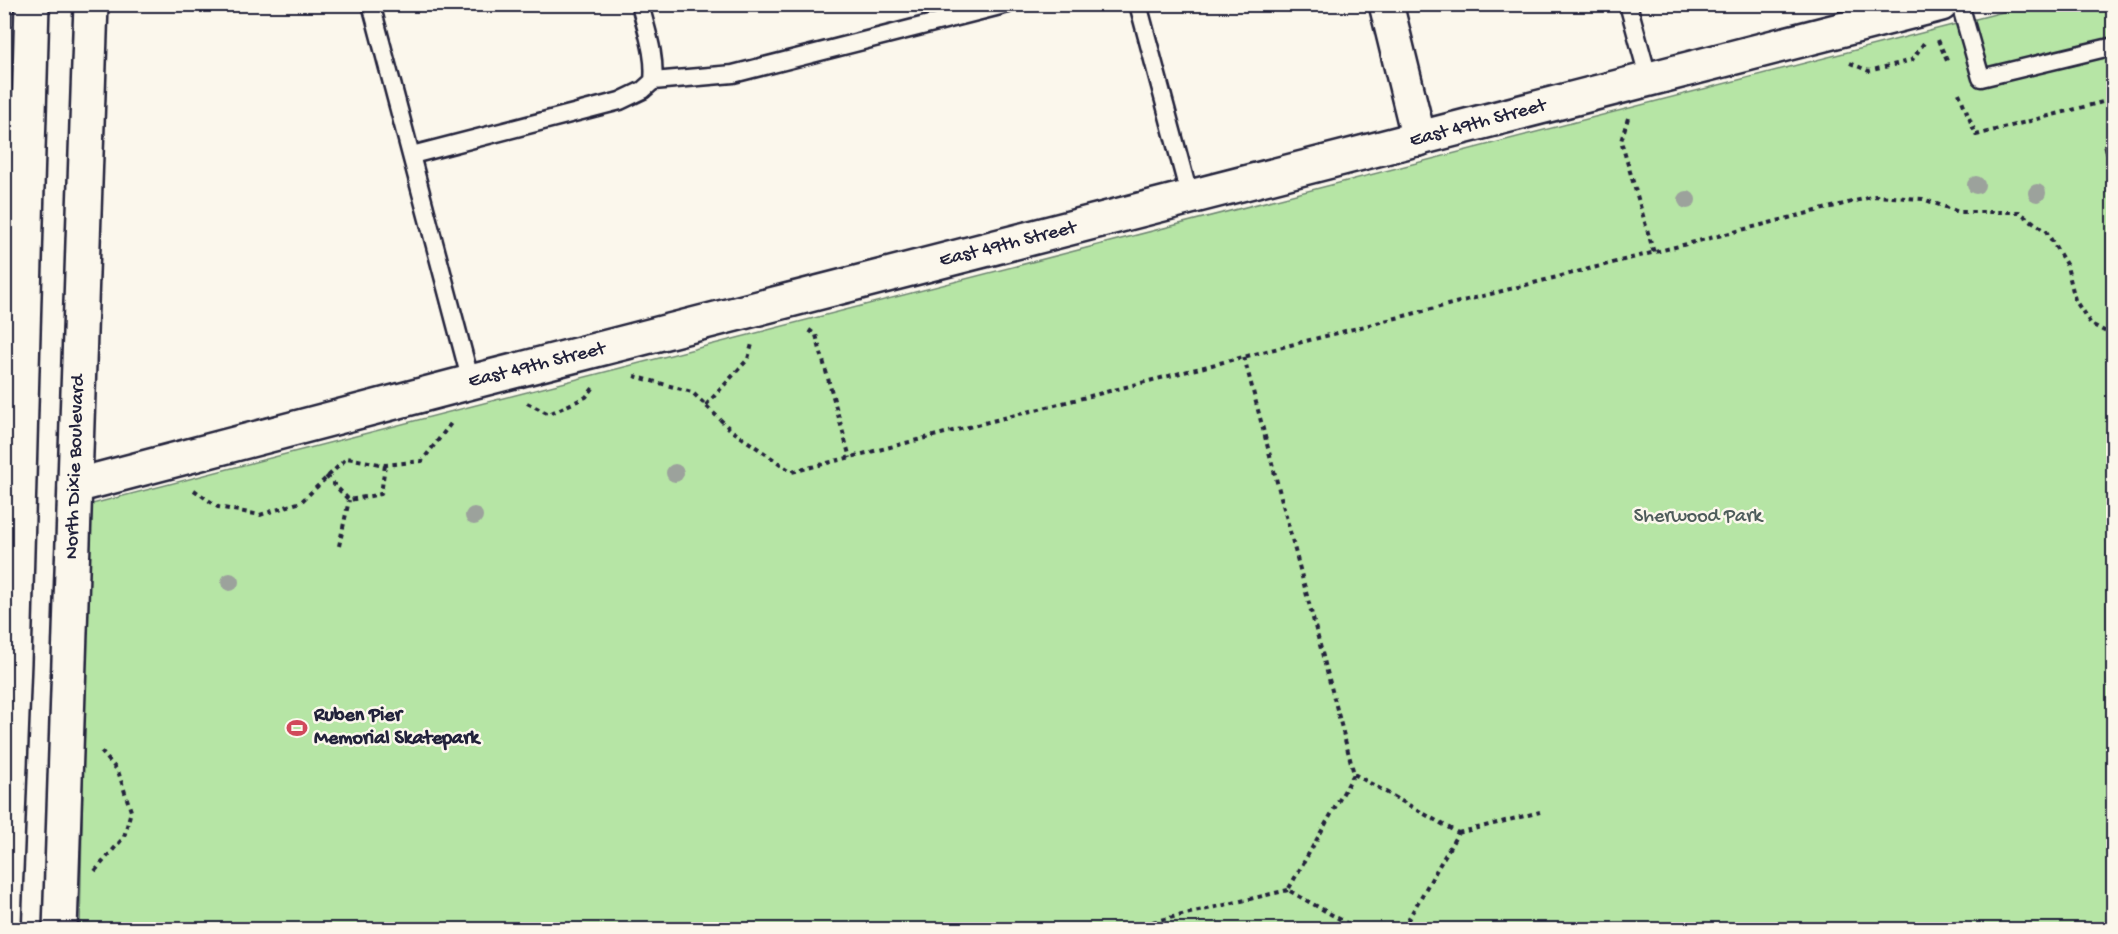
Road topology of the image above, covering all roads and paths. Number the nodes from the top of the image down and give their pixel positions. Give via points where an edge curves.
1 (32, 4) edge
2 (91, 4) edge
3 (371, 4) edge
4 (640, 4) edge
5 (1008, 4) edge
6 (1138, 4) edge
7 (1386, 4) edge
8 (1628, 4) edge
9 (1960, 4) edge
10 (1938, 17) edge
11 (1929, 37) dead end
12 (2114, 46) edge
13 (1840, 60) dead end
14 (1951, 72) dead end
15 (1649, 80) junction
16 (653, 81) junction
17 (1955, 82) dead end
18 (2114, 99) edge
19 (1631, 107) dead end
20 (1419, 139) junction
21 (412, 155) junction
22 (1190, 198) junction
23 (1654, 252) junction
24 (807, 329) dead end
25 (2114, 336) edge
26 (752, 342) dead end
27 (1244, 357) junction
28 (627, 375) dead end
29 (599, 380) dead end
30 (471, 382) junction
31 (522, 400) dead end
32 (706, 405) junction
33 (456, 417) dead end
34 (850, 458) junction
35 (385, 465) junction
36 (326, 476) junction
37 (75, 486) junction
38 (191, 488) dead end
39 (349, 500) junction
40 (339, 546) dead end
41 (9, 661) edge
42 (97, 747) dead end
43 (1354, 774) junction
44 (1540, 812) dead end
45 (1458, 833) junction
46 (88, 880) dead end
47 (1288, 890) junction
48 (5, 911) edge
49 (1136, 926) dead end
50 (60, 930) edge
51 (1359, 930) edge
52 (1402, 930) edge

1 - 41 street
2 - 37 street, North Dixie Boulevard
3 - 21 lane
4 - 16 lane via 652,54
5 - 16 lane via 733,74
6 - 22 lane
7 - 20 street
8 - 15 lane
9 - 12 lane via 1981,78
10 - 14 path
10 - 15 street, East 49th Street
11 - 13 path via 1912,60 1901,63 1869,71
15 - 20 street, East 49th Street
16 - 21 lane via 620,101
17 - 18 path via 1976,135
19 - 23 path via 1621,141
20 - 22 street, East 49th Street
21 - 30 lane
22 - 30 street, East 49th Street
23 - 25 path via 1875,196 1923,199 1959,212 2019,212 2046,231 2067,266 2075,300 2091,324
23 - 27 path
24 - 34 path via 816,335
26 - 32 path via 748,359
27 - 34 path
27 - 43 path
28 - 32 path via 692,392
29 - 31 path via 586,398 549,414
30 - 37 street, East 49th Street
32 - 34 path via 731,430 792,472
33 - 35 path via 422,461
35 - 36 path via 346,458
35 - 39 path via 381,494
36 - 38 path via 301,502 260,515 218,507
36 - 39 path
37 - 50 street, North Dixie Boulevard
39 - 40 path
41 - 48 street
42 - 46 path via 118,771 131,811 124,837
43 - 45 path
43 - 47 path
44 - 45 path
45 - 52 path
47 - 49 path
47 - 51 path

